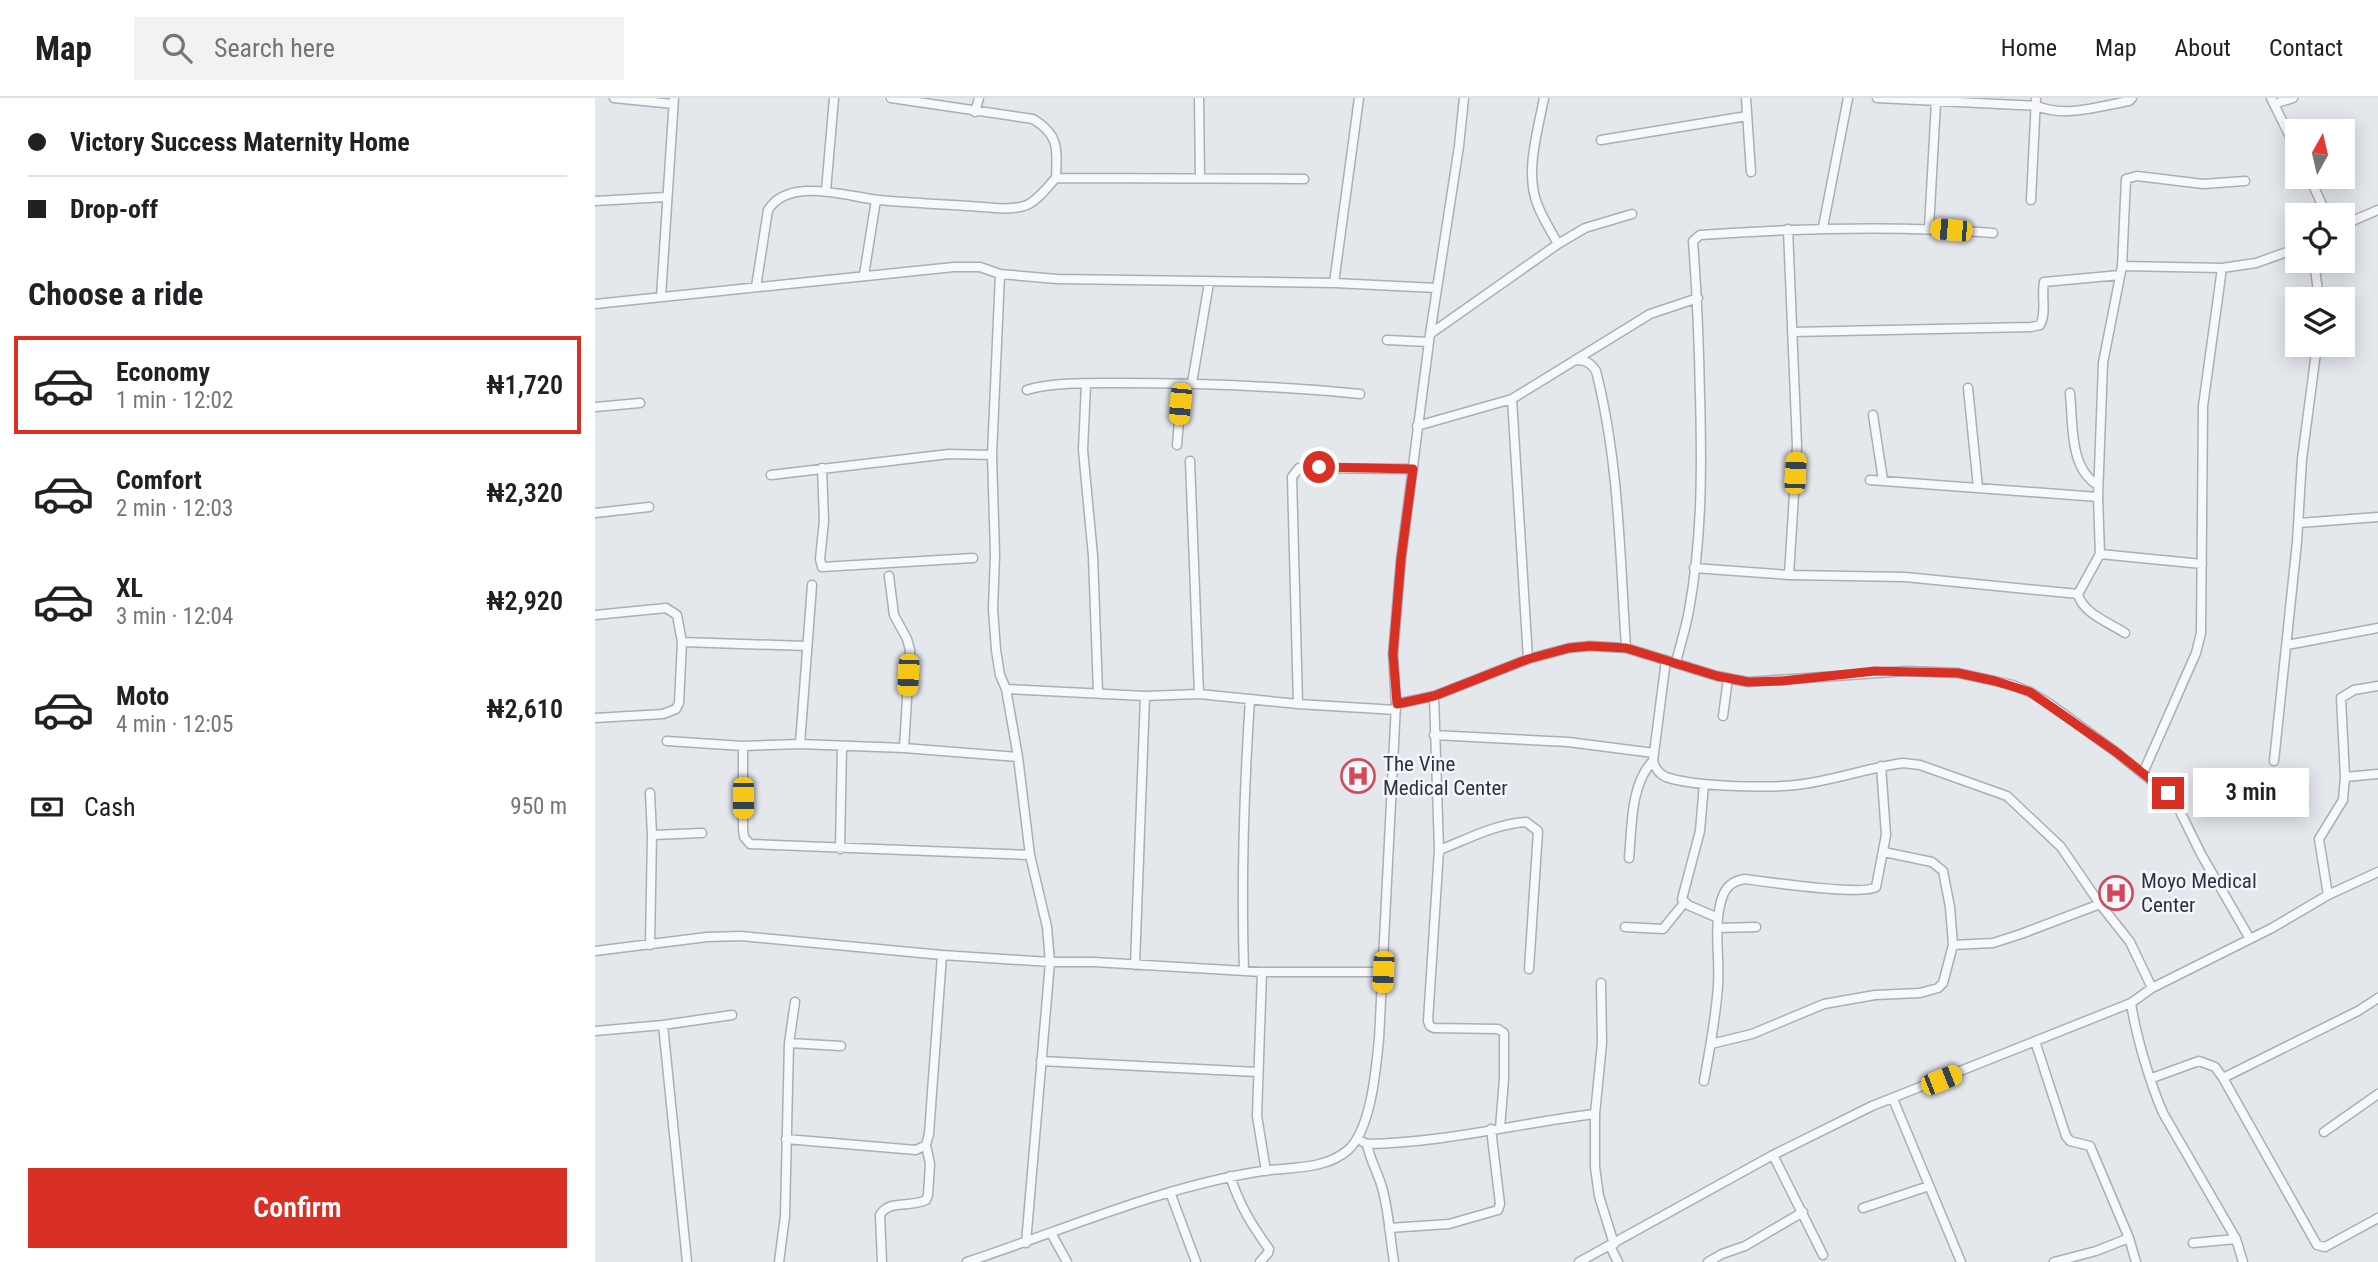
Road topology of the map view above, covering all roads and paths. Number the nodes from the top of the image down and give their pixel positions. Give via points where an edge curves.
1 (614, 98) edge
2 (834, 98) edge
3 (891, 98) edge
4 (979, 98) edge
5 (1199, 98) edge
6 (1359, 98) edge
7 (1464, 98) edge
8 (1544, 98) edge
9 (1746, 98) edge
10 (1848, 98) edge
11 (1877, 98) edge
12 (2132, 98) edge
13 (2293, 98) edge
14 (673, 101) edge
15 (2273, 101) edge
16 (1936, 102) junction
17 (2037, 102) edge
18 (975, 112) junction
19 (1747, 116) junction
20 (2285, 126) edge
21 (1601, 140) dead end
22 (1751, 172) dead end
23 (1056, 178) junction
24 (1200, 178) junction
25 (1304, 179) dead end
26 (2245, 181) dead end
27 (826, 191) junction
28 (666, 197) junction
29 (876, 200) junction
30 (2031, 200) dead end
31 (595, 201) edge
32 (2378, 210) edge
33 (1632, 214) dead end
34 (2355, 220) edge
35 (1823, 227) junction
36 (1929, 228) junction
37 (1788, 229) junction
38 (1993, 233) dead end
39 (1558, 244) junction
40 (2285, 253) edge
41 (2222, 268) junction
42 (2121, 271) junction
43 (1000, 274) junction
44 (864, 275) junction
45 (1209, 283) junction
46 (1334, 284) junction
47 (756, 287) junction
48 (1437, 288) junction
49 (661, 297) junction
50 (1698, 298) junction
51 (595, 304) edge
52 (1792, 331) junction
53 (1429, 338) junction
54 (1387, 340) dead end
55 (2315, 357) edge
56 (1575, 360) junction
57 (1192, 383) junction
58 (1086, 384) junction
59 (1182, 384) junction
60 (1968, 388) dead end
61 (1027, 390) dead end
62 (2070, 393) dead end
63 (1360, 394) dead end
64 (1511, 400) junction
65 (640, 403) dead end
66 (595, 407) edge
67 (1873, 415) dead end
68 (1417, 426) junction
69 (1177, 445) dead end
70 (992, 455) junction
71 (1190, 461) dead end
72 (823, 468) junction
73 (1413, 469) junction
74 (771, 475) dead end
75 (1870, 480) dead end
76 (1883, 480) junction
77 (2098, 485) junction
78 (1978, 487) junction
79 (2098, 497) junction
80 (649, 507) dead end
81 (595, 513) edge
82 (2378, 517) edge
83 (2299, 523) junction
84 (2100, 554) junction
85 (973, 558) dead end
86 (2202, 564) junction
87 (1695, 568) junction
88 (1789, 575) junction
89 (889, 576) dead end
90 (812, 585) dead end
91 (2078, 594) junction
92 (595, 615) edge
93 (2378, 628) edge
94 (2125, 633) dead end
95 (682, 642) junction
96 (2287, 645) junction
97 (806, 646) junction
98 (1626, 648) junction
99 (1528, 659) junction
100 (1666, 660) junction
101 (1676, 663) junction
102 (1728, 678) junction
103 (2378, 686) edge
104 (1006, 689) junction
105 (1098, 692) junction
106 (1199, 694) junction
107 (1145, 695) junction
108 (1434, 696) junction
109 (1250, 699) junction
110 (1298, 704) junction
111 (1396, 707) junction
112 (1723, 716) dead end
113 (595, 718) edge
114 (1434, 735) junction
115 (667, 741) dead end
116 (800, 744) junction
117 (743, 746) junction
118 (842, 746) junction
119 (904, 748) junction
120 (1018, 757) junction
121 (1653, 757) junction
122 (2274, 761) dead end
123 (1881, 766) junction
124 (2143, 773) junction
125 (2378, 774) edge
126 (2345, 777) junction
127 (1704, 784) junction
128 (650, 793) dead end
129 (702, 833) dead end
130 (652, 835) junction
131 (840, 849) junction
132 (1439, 850) junction
133 (1884, 852) junction
134 (1030, 855) junction
135 (1629, 858) dead end
136 (2378, 872) edge
137 (2328, 895) junction
138 (1684, 903) junction
139 (2100, 904) junction
140 (1718, 918) junction
141 (1625, 927) dead end
142 (1756, 927) dead end
143 (1718, 928) junction
144 (2249, 939) junction
145 (650, 945) junction
146 (1953, 945) junction
147 (595, 951) edge
148 (942, 955) junction
149 (1050, 962) junction
150 (1135, 965) junction
151 (1529, 969) dead end
152 (1244, 971) junction
153 (1262, 972) junction
154 (1383, 972) junction
155 (1601, 983) dead end
156 (2152, 988) junction
157 (2378, 998) edge
158 (795, 1002) dead end
159 (2131, 1003) junction
160 (731, 1015) dead end
161 (663, 1025) junction
162 (595, 1031) edge
163 (2035, 1041) junction
164 (789, 1043) junction
165 (1711, 1044) junction
166 (841, 1046) dead end
167 (1041, 1061) junction
168 (1257, 1072) junction
169 (2223, 1077) junction
170 (2152, 1078) junction
171 (1704, 1081) dead end
172 (2378, 1094) edge
173 (1893, 1099) junction
174 (1595, 1114) junction
175 (1495, 1128) junction
176 (2324, 1132) dead end
177 (1358, 1138) junction
178 (786, 1139) junction
179 (926, 1144) junction
180 (1367, 1144) junction
181 (1773, 1155) junction
182 (1266, 1171) junction
183 (1230, 1176) junction
184 (1929, 1186) junction
185 (1170, 1192) junction
186 (1863, 1208) dead end
187 (1803, 1212) junction
188 (2378, 1218) edge
189 (1389, 1228) junction
190 (1051, 1233) junction
191 (2129, 1238) junction
192 (2236, 1239) junction
193 (1026, 1242) junction
194 (2193, 1243) dead end
195 (1612, 1245) junction
196 (1823, 1255) dead end
197 (687, 1262) edge
198 (779, 1262) edge
199 (883, 1262) edge
200 (967, 1262) edge
201 (1067, 1262) edge
202 (1196, 1262) edge
203 (1260, 1262) edge
204 (1394, 1262) edge
205 (1579, 1262) edge
206 (1618, 1262) edge
207 (1708, 1262) edge
208 (1961, 1262) edge
209 (2054, 1262) edge
210 (2136, 1262) edge
211 (2243, 1262) edge

1 - 14 street
2 - 27 street
3 - 18 street
4 - 18 street
5 - 24 street
6 - 46 street
7 - 48 street
8 - 39 street via 1533,180 1537,204
9 - 19 street
10 - 35 street
11 - 16 street
12 - 17 street via 2054,111
13 - 15 street
14 - 28 street
15 - 20 street
16 - 17 street
16 - 36 street
17 - 30 street
18 - 23 street via 1033,119 1049,130 1057,151
19 - 21 street
19 - 22 street
23 - 24 street
23 - 29 street via 1023,206
24 - 25 street
26 - 42 street via 2203,184 2130,176 2125,185
27 - 29 street
27 - 47 street via 793,193 773,201
28 - 31 street
28 - 49 street
29 - 44 street
32 - 34 street
33 - 39 street via 1585,228
35 - 36 street
35 - 37 street
36 - 38 street
37 - 50 street via 1696,237
37 - 52 street
39 - 53 street
40 - 41 street
41 - 42 street
41 - 86 street via 2204,392
42 - 52 street via 2044,282 2043,319 2031,327
42 - 77 street via 2103,363
43 - 44 street via 980,267 954,267
43 - 45 street
43 - 70 street
44 - 47 street
45 - 46 street
45 - 57 street
46 - 48 street
47 - 49 street
48 - 53 street
49 - 51 street
50 - 56 street via 1650,314
50 - 87 street via 1702,462
52 - 88 street via 1797,446
53 - 54 street
53 - 68 street
55 - 83 street
56 - 64 street
56 - 98 street via 1591,363 1596,371 1610,437
57 - 59 street
57 - 63 street
58 - 59 street
58 - 61 street
58 - 105 street via 1083,450
59 - 69 street
60 - 78 street
62 - 77 street via 2079,462
64 - 68 street
64 - 99 street
65 - 66 street
67 - 76 street
68 - 73 street
70 - 72 street via 949,454
70 - 104 street via 993,609 1000,675
71 - 106 street
72 - 74 street
72 - 85 street via 822,567
73 - 110 street via 1299,468 1292,477
73 - 111 street via 1393,654
75 - 76 street
76 - 78 street
77 - 79 street
78 - 79 street
79 - 84 street
80 - 81 street
82 - 83 street
83 - 96 street
84 - 86 street
84 - 91 street
86 - 124 street via 2199,642
87 - 88 street
87 - 101 street
88 - 91 street via 1905,577
89 - 119 street via 894,615 909,650
90 - 97 street
91 - 94 street via 2084,608
92 - 95 street via 666,608 677,615
93 - 96 street
95 - 97 street
95 - 113 street via 676,709 663,714
96 - 122 street
97 - 116 street
98 - 99 street via 1569,648
98 - 100 street
99 - 108 street
100 - 101 street
100 - 121 street
101 - 102 street
102 - 112 street
102 - 124 street via 1764,683 1875,671 1972,675 2030,692
103 - 126 street via 2354,690 2341,698
104 - 105 street
104 - 120 street
105 - 107 street
106 - 107 street
106 - 109 street
107 - 150 street
108 - 111 street
108 - 114 street
109 - 110 street
109 - 152 street via 1241,902
110 - 111 street
111 - 154 street
114 - 121 street via 1568,742
114 - 132 street
115 - 117 street
116 - 117 street
116 - 118 street
117 - 131 street via 746,841
118 - 119 street
118 - 131 street
119 - 120 street
120 - 134 street
121 - 127 street via 1664,776
121 - 135 street via 1633,811
123 - 127 street via 1794,785
123 - 133 street via 1887,818
123 - 139 street via 1920,765 2007,796 2061,847
124 - 144 street via 2180,808
125 - 126 street
126 - 137 street via 2343,800 2319,839
127 - 138 street via 1700,831 1682,895
128 - 130 street
129 - 130 street
130 - 145 street
131 - 134 street
132 - 151 street via 1511,823 1526,822 1538,831
132 - 175 street via 1428,1021 1434,1028 1503,1031 1504,1079
133 - 140 street via 1876,887 1871,890 1745,879 1735,881 1723,896
133 - 146 street via 1932,862 1943,871
134 - 149 street
136 - 137 street
137 - 144 street
138 - 140 street
138 - 141 street via 1663,929
139 - 146 street via 1993,943
139 - 156 street via 2130,942
140 - 143 street
142 - 143 street
143 - 165 street via 1719,982
144 - 156 street
145 - 147 street
145 - 148 street via 741,936
146 - 165 street via 1943,983 1933,991 1825,1004 1752,1034
148 - 149 street
148 - 179 street
149 - 150 street
149 - 167 street
150 - 152 street
152 - 153 street
153 - 154 street
153 - 168 street
154 - 177 street via 1375,1082
155 - 174 street via 1601,1065
156 - 159 street
157 - 169 street
158 - 164 street
159 - 163 street
159 - 170 street
160 - 161 street
161 - 162 street
161 - 197 street
163 - 173 street
163 - 191 street via 2066,1136 2090,1146
164 - 166 street
164 - 178 street
165 - 171 street
167 - 168 street
167 - 193 street
168 - 182 street via 1257,1116
169 - 170 street via 2215,1067 2199,1061
169 - 188 street via 2317,1245 2325,1247
170 - 192 street via 2163,1113
172 - 176 street
173 - 181 street
173 - 184 street
174 - 175 street
174 - 195 street via 1598,1188
175 - 180 street via 1406,1143
175 - 189 street via 1498,1210 1448,1224
177 - 180 street
177 - 182 street via 1348,1150 1318,1164
178 - 179 street via 916,1150
178 - 198 street
179 - 199 street via 928,1195 918,1204 882,1210
180 - 189 street via 1384,1192
181 - 187 street
181 - 195 street
182 - 183 street
183 - 185 street
183 - 203 street via 1252,1228 1269,1249
184 - 186 street
184 - 208 street
185 - 190 street
185 - 202 street
187 - 196 street
187 - 207 street
189 - 204 street
190 - 193 street
190 - 201 street
191 - 209 street
191 - 210 street
192 - 194 street
192 - 211 street
193 - 200 street
195 - 205 street
195 - 206 street

